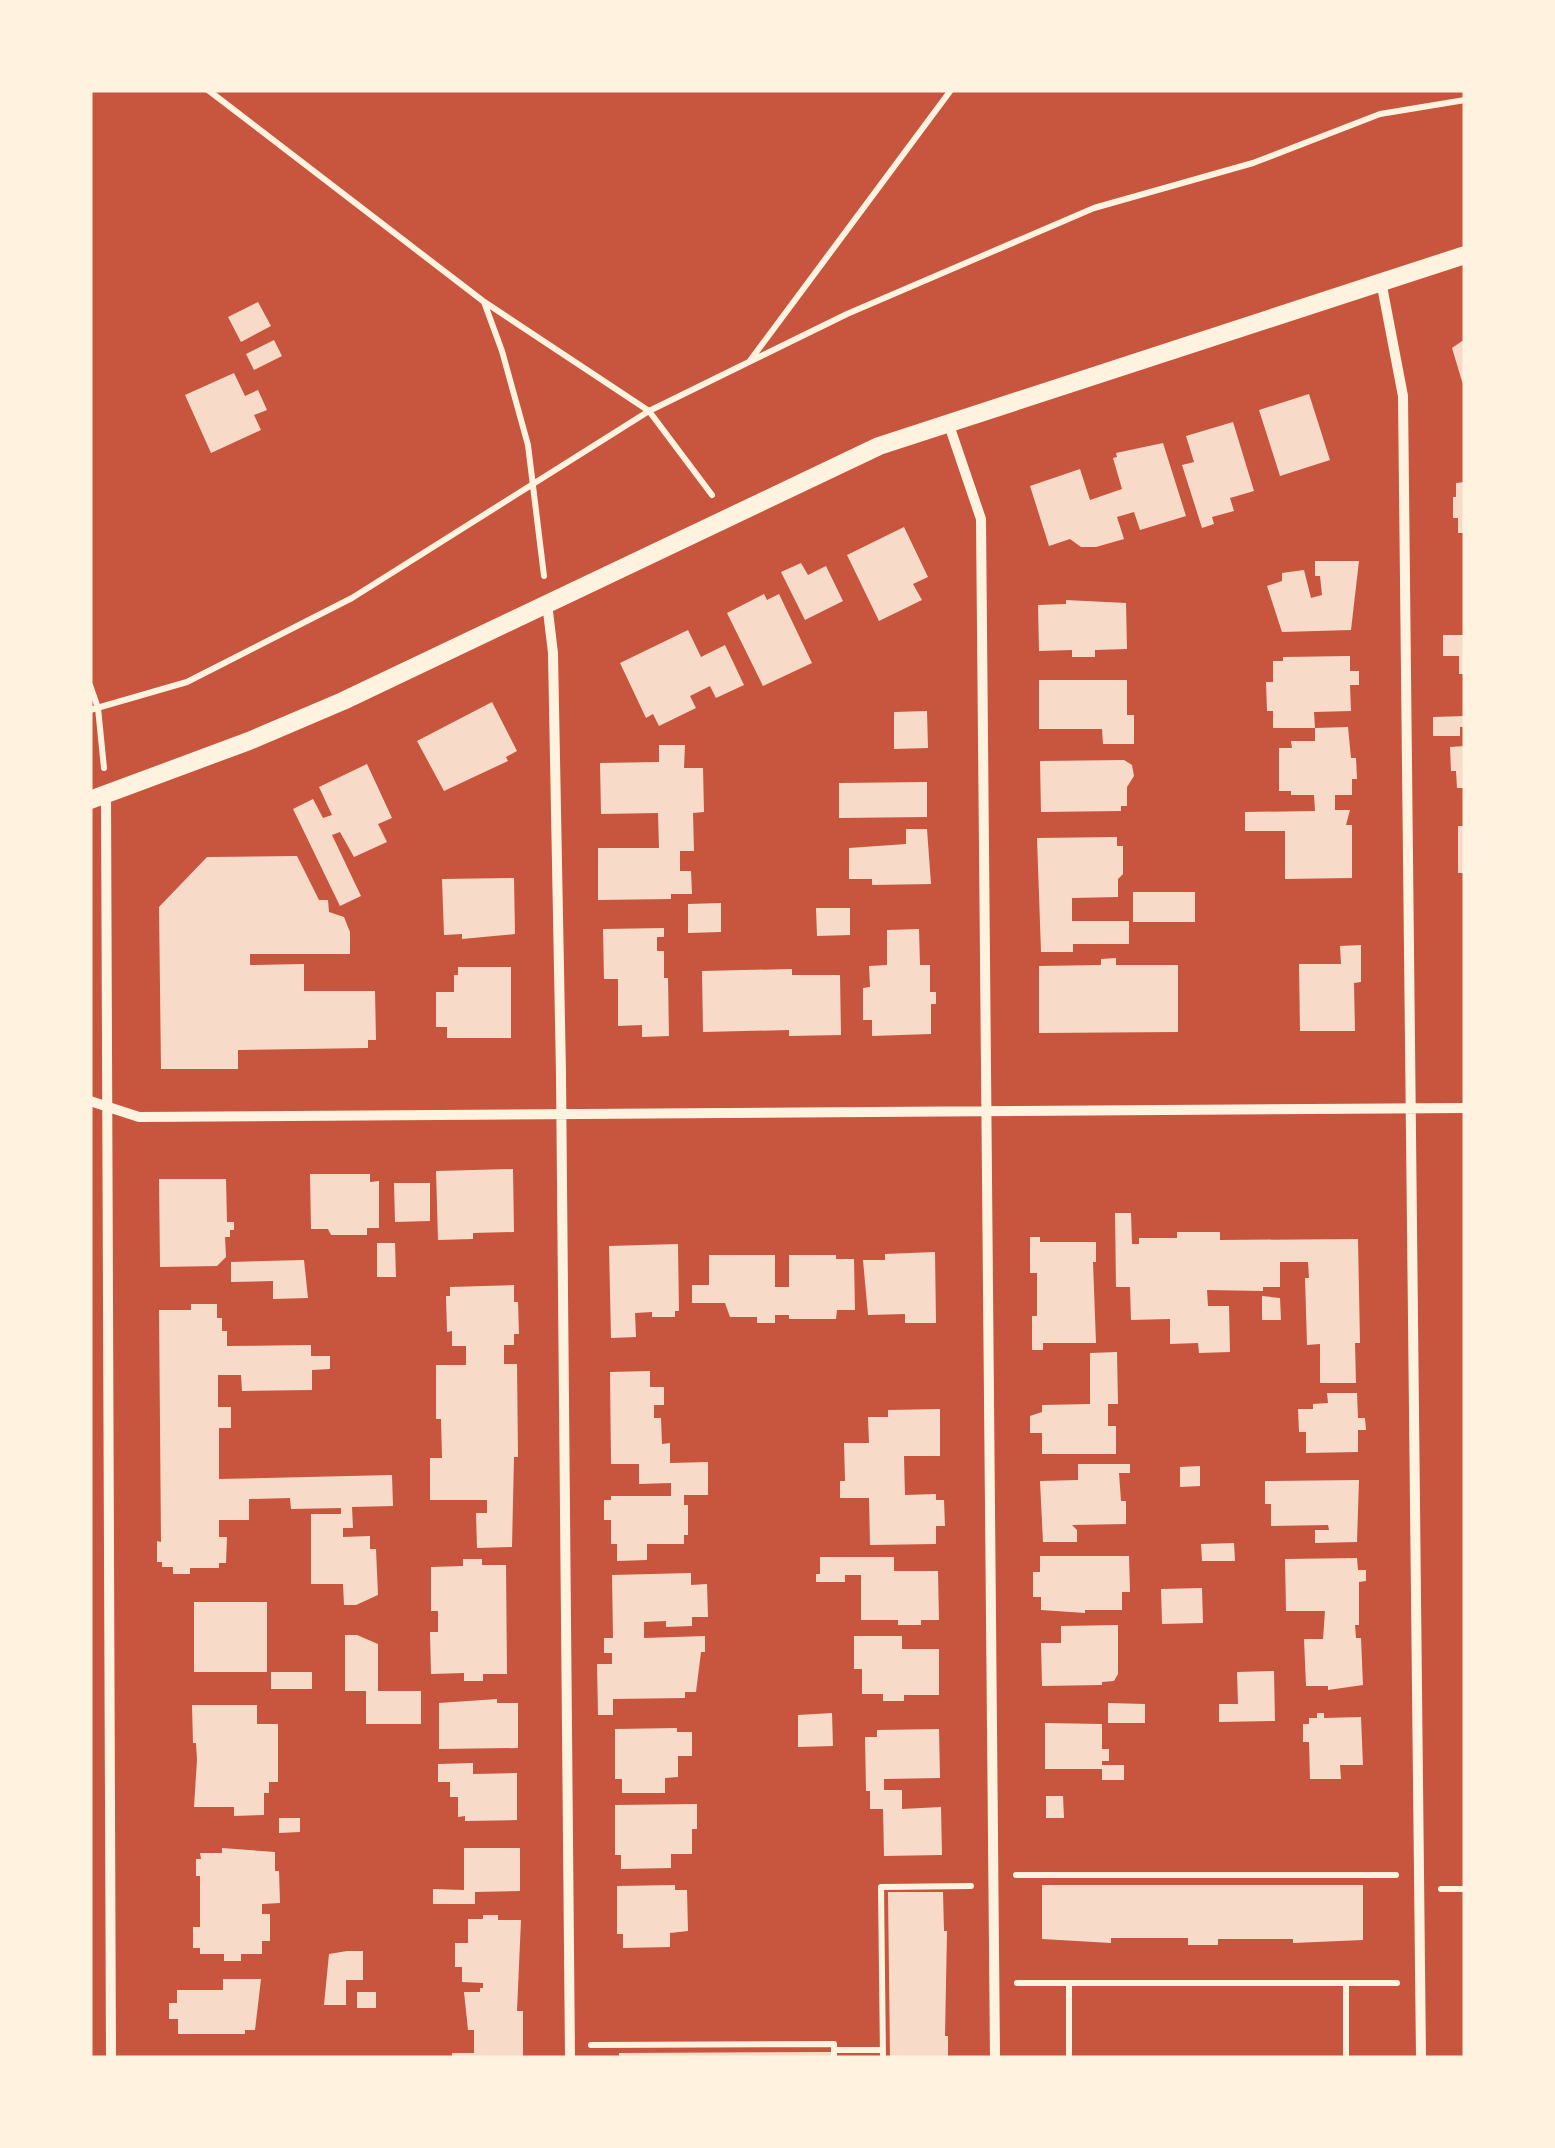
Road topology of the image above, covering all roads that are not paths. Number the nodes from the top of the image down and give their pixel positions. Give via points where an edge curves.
1 (1465, 256) edge
2 (1382, 281) junction
3 (948, 422) junction
4 (546, 603) junction
5 (98, 797) edge
6 (90, 1101) edge
7 (106, 1106) junction
8 (1411, 1108) junction
9 (1465, 1108) edge
10 (987, 1109) junction
11 (561, 1115) junction
12 (111, 2058) edge
13 (570, 2058) edge
14 (995, 2058) edge
15 (1422, 2058) edge

1 - 2 street
2 - 3 street
2 - 8 street via 1402,396
3 - 4 street via 879,446
3 - 10 street via 981,518
4 - 5 street via 250,742
4 - 11 street via 553,653
5 - 7 street
6 - 7 street
7 - 11 street via 139,1118
7 - 12 street
8 - 9 street
8 - 10 street
8 - 15 street
10 - 11 street
10 - 14 street
11 - 13 street

